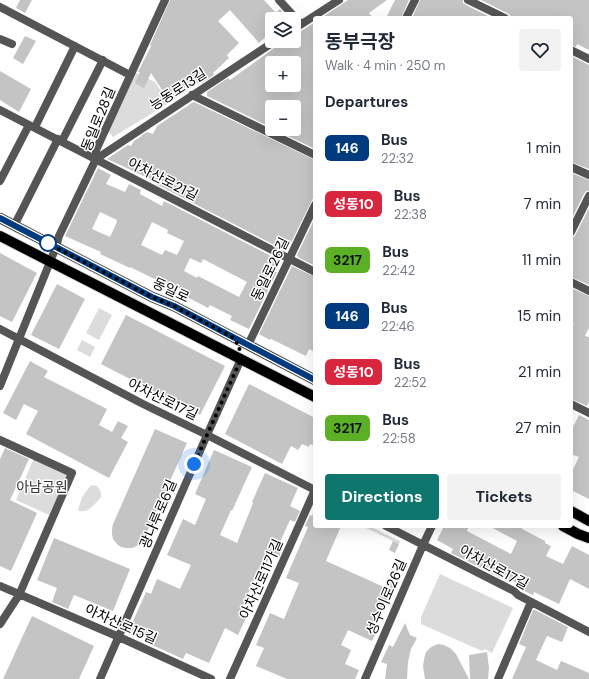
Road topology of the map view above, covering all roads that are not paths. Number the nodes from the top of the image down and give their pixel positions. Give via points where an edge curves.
1 (165, 0) edge
2 (279, 0) edge
3 (339, 0) edge
4 (415, 0) edge
5 (468, 0) edge
6 (0, 8) edge
7 (287, 12) edge
8 (314, 16) edge
9 (407, 16) edge
10 (501, 16) edge
11 (313, 17) edge
12 (301, 24) edge
13 (0, 39) edge
14 (12, 44) dead end
15 (75, 46) junction
16 (265, 48) edge
17 (573, 51) edge
18 (589, 59) edge
19 (103, 60) junction
20 (130, 75) junction
21 (192, 95) junction
22 (0, 110) edge
23 (32, 126) junction
24 (60, 140) junction
25 (313, 155) edge
26 (96, 159) junction
27 (573, 167) edge
28 (589, 175) edge
29 (0, 181) edge
30 (589, 196) edge
31 (313, 209) edge
32 (0, 218) edge
33 (14, 226) junction
34 (573, 228) edge
35 (0, 236) edge
36 (56, 247) junction
37 (289, 258) junction
38 (50, 262) junction
39 (94, 267) junction
40 (313, 271) edge
41 (75, 274) junction
42 (573, 283) edge
43 (589, 291) edge
44 (0, 329) edge
45 (234, 338) junction
46 (18, 340) junction
47 (248, 345) junction
48 (241, 359) junction
49 (313, 379) edge
50 (0, 386) edge
51 (313, 396) edge
52 (573, 405) edge
53 (589, 413) edge
54 (207, 435) junction
55 (0, 440) edge
56 (313, 489) edge
57 (313, 494) edge
58 (573, 512) edge
59 (589, 521) edge
60 (390, 528) edge
61 (431, 528) edge
62 (567, 528) edge
63 (589, 538) edge
64 (423, 545) junction
65 (0, 586) edge
66 (19, 595) junction
67 (531, 602) junction
68 (0, 624) edge
69 (589, 632) edge
70 (119, 637) junction
71 (100, 679) edge
72 (211, 679) edge
73 (230, 679) edge
74 (365, 679) edge
75 (498, 679) edge

1 - 20 street, 동일로28길
2 - 7 street
3 - 8 street
4 - 9 street
5 - 10 street
6 - 15 street
11 - 12 street
13 - 14 street
15 - 19 street
15 - 23 street
16 - 21 street, 능동로13길
17 - 18 street
19 - 20 street
19 - 24 street
20 - 26 street, 동일로28길 via 96,150
21 - 25 street
21 - 26 street, 능동로13길
22 - 23 street, 아차산로21길
23 - 24 street, 아차산로21길
23 - 29 street
24 - 26 street, 아차산로21길
24 - 33 street
26 - 36 street, 동일로28길
26 - 37 street, 아차산로21길
27 - 28 street
30 - 34 street
31 - 37 street, 동일로26길
32 - 33 main road, 동일로
33 - 36 main road, 동일로
35 - 38 main road, 동일로
36 - 38 street, 동일로28길
36 - 39 main road, 동일로
37 - 40 street, 아차산로21길
37 - 47 street, 동일로26길
38 - 41 main road, 동일로
38 - 46 street, 동일로28길
39 - 41 main road via 83,268 75,264
39 - 45 main road, 동일로
41 - 48 main road, 동일로
42 - 43 street
44 - 46 street, 아차산로17길
45 - 47 main road, 동일로
45 - 48 main road via 240,347
46 - 50 street, 동일로28길
46 - 54 street, 아차산로17길
47 - 49 main road, 동일로
48 - 51 main road, 동일로
48 - 54 street, 광나루로6길
52 - 53 street
54 - 56 street, 아차산로17길
54 - 70 street, 광나루로6길
55 - 66 street via 72,473
57 - 73 street, 아차산로11가길
58 - 59 main road
60 - 64 street, 아차산로17길
61 - 64 street, 성수이로26길
62 - 63 main road
64 - 67 street, 아차산로17길
64 - 74 street, 성수이로26길
65 - 66 street, 아차산로15길
66 - 68 street
66 - 70 street, 아차산로15길
67 - 69 street, 아차산로17길
67 - 75 street
70 - 71 street, 광나루로6길
70 - 72 street, 아차산로15길

